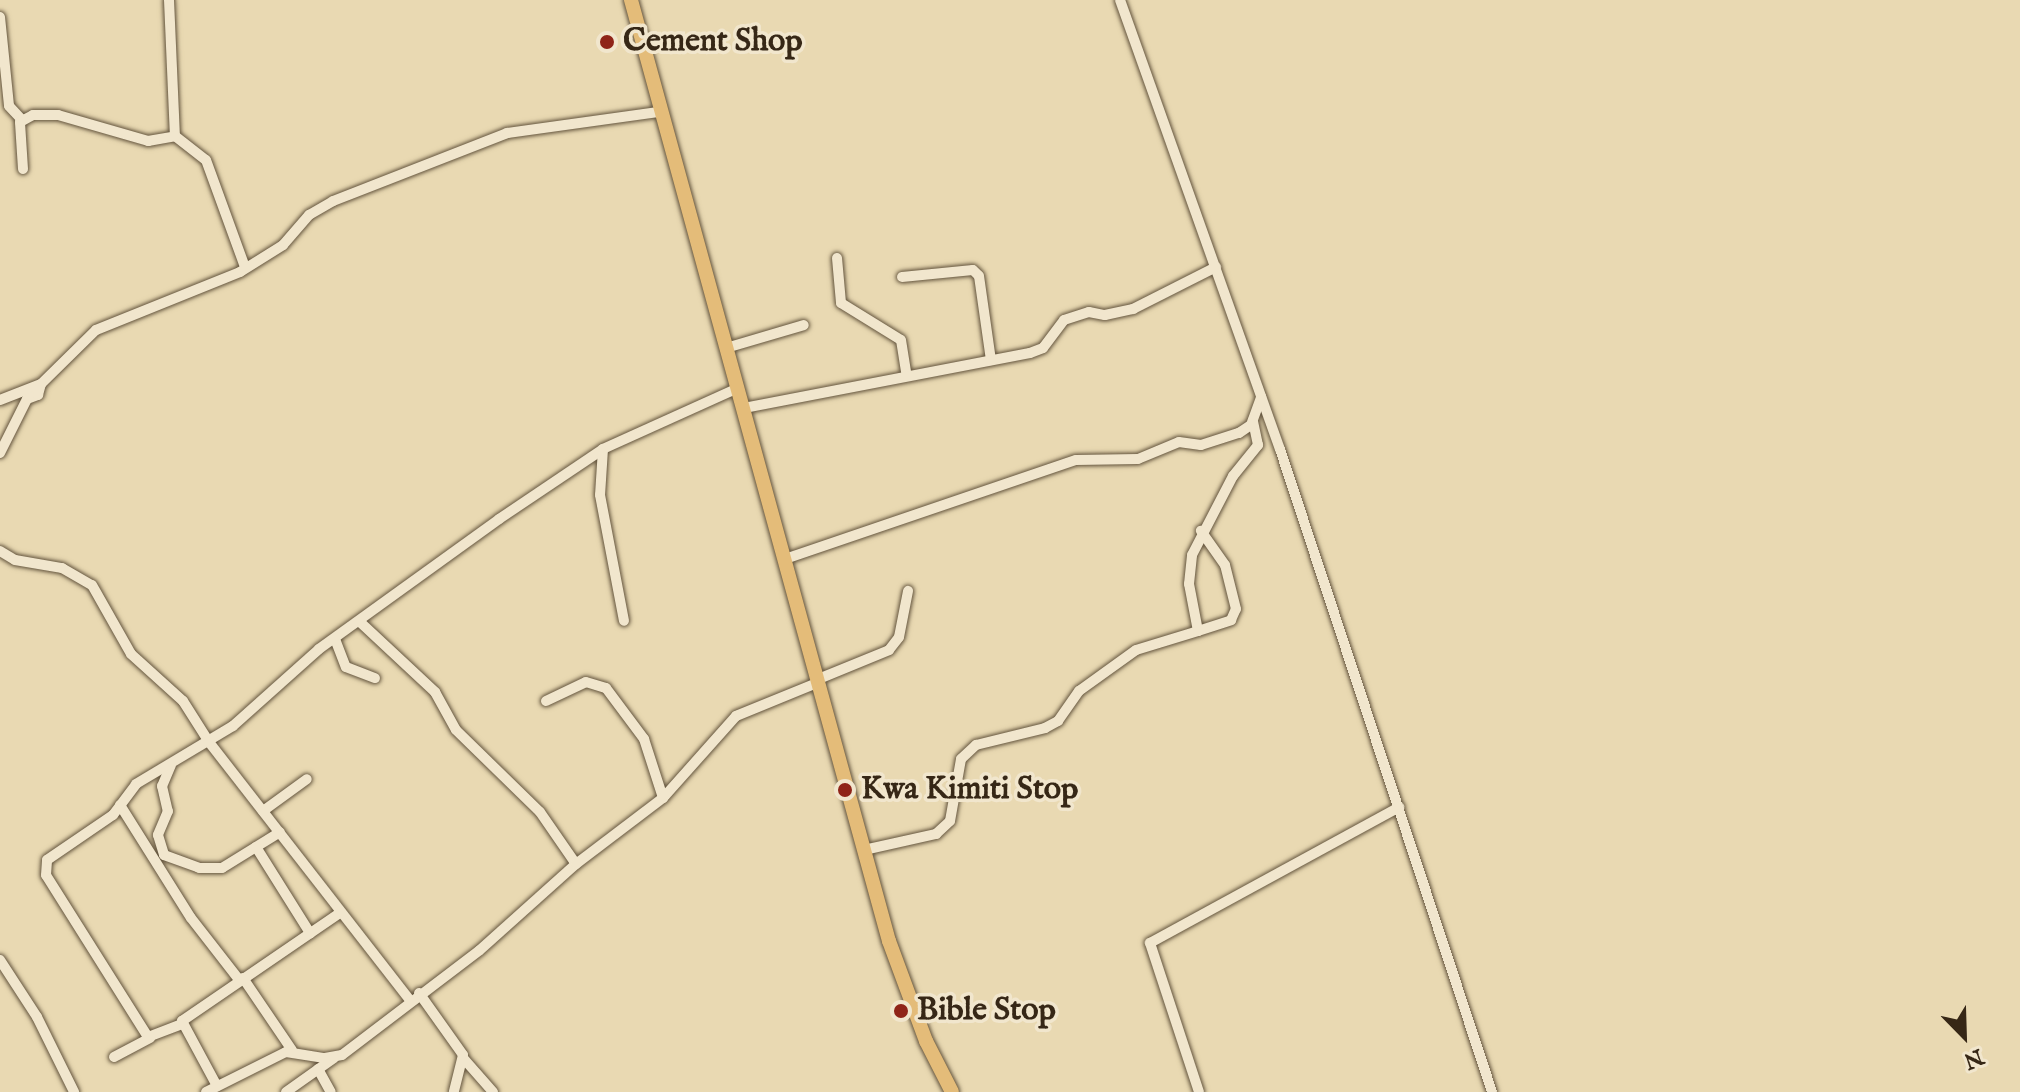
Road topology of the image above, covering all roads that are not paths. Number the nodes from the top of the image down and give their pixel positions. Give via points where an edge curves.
1 (169, 0) edge
2 (631, 0) edge
3 (1120, 0) edge
4 (0, 17) edge
5 (659, 112) junction
6 (21, 119) junction
7 (175, 136) junction
8 (23, 169) dead end
9 (837, 258) dead end
10 (245, 267) junction
11 (1216, 267) junction
12 (902, 277) dead end
13 (804, 325) dead end
14 (726, 348) junction
15 (991, 360) junction
16 (907, 376) junction
17 (41, 384) junction
18 (738, 388) junction
19 (1261, 395) junction
20 (0, 400) edge
21 (744, 408) junction
22 (1253, 421) junction
23 (603, 449) junction
24 (0, 453) edge
25 (1201, 531) junction
26 (0, 551) edge
27 (785, 559) junction
28 (908, 591) dead end
29 (624, 621) dead end
30 (360, 622) junction
31 (1198, 631) junction
32 (335, 639) junction
33 (375, 678) dead end
34 (816, 681) junction
35 (546, 701) dead end
36 (209, 742) junction
37 (171, 765) junction
38 (307, 779) dead end
39 (663, 798) junction
40 (120, 805) junction
41 (1399, 807) junction
42 (263, 811) junction
43 (280, 832) junction
44 (256, 847) junction
45 (864, 850) junction
46 (576, 864) junction
47 (340, 913) junction
48 (310, 933) junction
49 (0, 960) edge
50 (241, 980) junction
51 (414, 996) junction
52 (182, 1024) junction
53 (150, 1038) junction
54 (292, 1050) junction
55 (114, 1057) dead end
56 (334, 1058) junction
57 (464, 1059) junction
58 (318, 1069) junction
59 (217, 1086) junction
60 (74, 1092) edge
61 (206, 1092) edge
62 (286, 1092) edge
63 (331, 1092) edge
64 (454, 1092) edge
65 (493, 1092) edge
66 (952, 1092) edge
67 (1199, 1092) edge
68 (1492, 1092) edge

1 - 7 street
2 - 5 highway
3 - 11 street
4 - 6 street via 9,106
5 - 10 street via 578,127 522,130 434,159 319,208 283,245
5 - 14 highway
6 - 7 street via 49,113 148,141
6 - 8 street
7 - 10 street via 206,160
9 - 16 street via 841,303 901,340
10 - 17 street via 96,330
11 - 15 street via 1133,309 1064,320 1043,348
11 - 19 street
12 - 15 street via 973,270 979,276
13 - 14 street
14 - 18 highway
15 - 16 street
16 - 21 street
17 - 20 street
17 - 24 street via 38,395 27,399
18 - 21 highway
18 - 23 street
19 - 22 street
19 - 41 street
21 - 27 highway
22 - 25 street via 1258,445
22 - 27 street via 1245,430 1202,445 1184,441 1138,459 1092,457 1050,467
23 - 29 street via 600,495
23 - 30 street
25 - 31 street via 1189,572
25 - 31 street via 1225,565 1236,609 1231,620
26 - 36 street via 15,560 46,562 82,575 109,610 131,654 183,701
27 - 34 highway
28 - 34 street via 899,637 889,650
30 - 32 street
30 - 46 street via 435,692 456,730 549,822
31 - 45 street via 1136,650 1079,691 1058,721 1045,728 976,745 961,759 950,821 936,834
32 - 33 street via 346,667
32 - 36 street
34 - 39 street via 736,716
34 - 45 highway
35 - 39 street via 586,682 606,688 644,739
36 - 37 street
36 - 42 street
37 - 40 street via 136,784
37 - 44 street via 162,786 168,811 158,835 164,855 217,869
38 - 42 street
39 - 46 street
40 - 50 street via 191,918
40 - 53 street via 47,860 43,870
41 - 67 street via 1150,943
41 - 68 street
42 - 43 street
43 - 44 street
43 - 47 street
44 - 48 street
45 - 66 highway via 926,1041
46 - 51 street via 480,950
47 - 48 street
47 - 51 street
48 - 50 street
49 - 60 street via 37,1017
50 - 52 street
50 - 54 street
51 - 56 street
51 - 57 street
52 - 53 street
52 - 59 street
53 - 55 street
54 - 56 street
54 - 59 street
56 - 58 street
57 - 64 street
57 - 65 street
58 - 62 street
58 - 63 street
59 - 61 street

